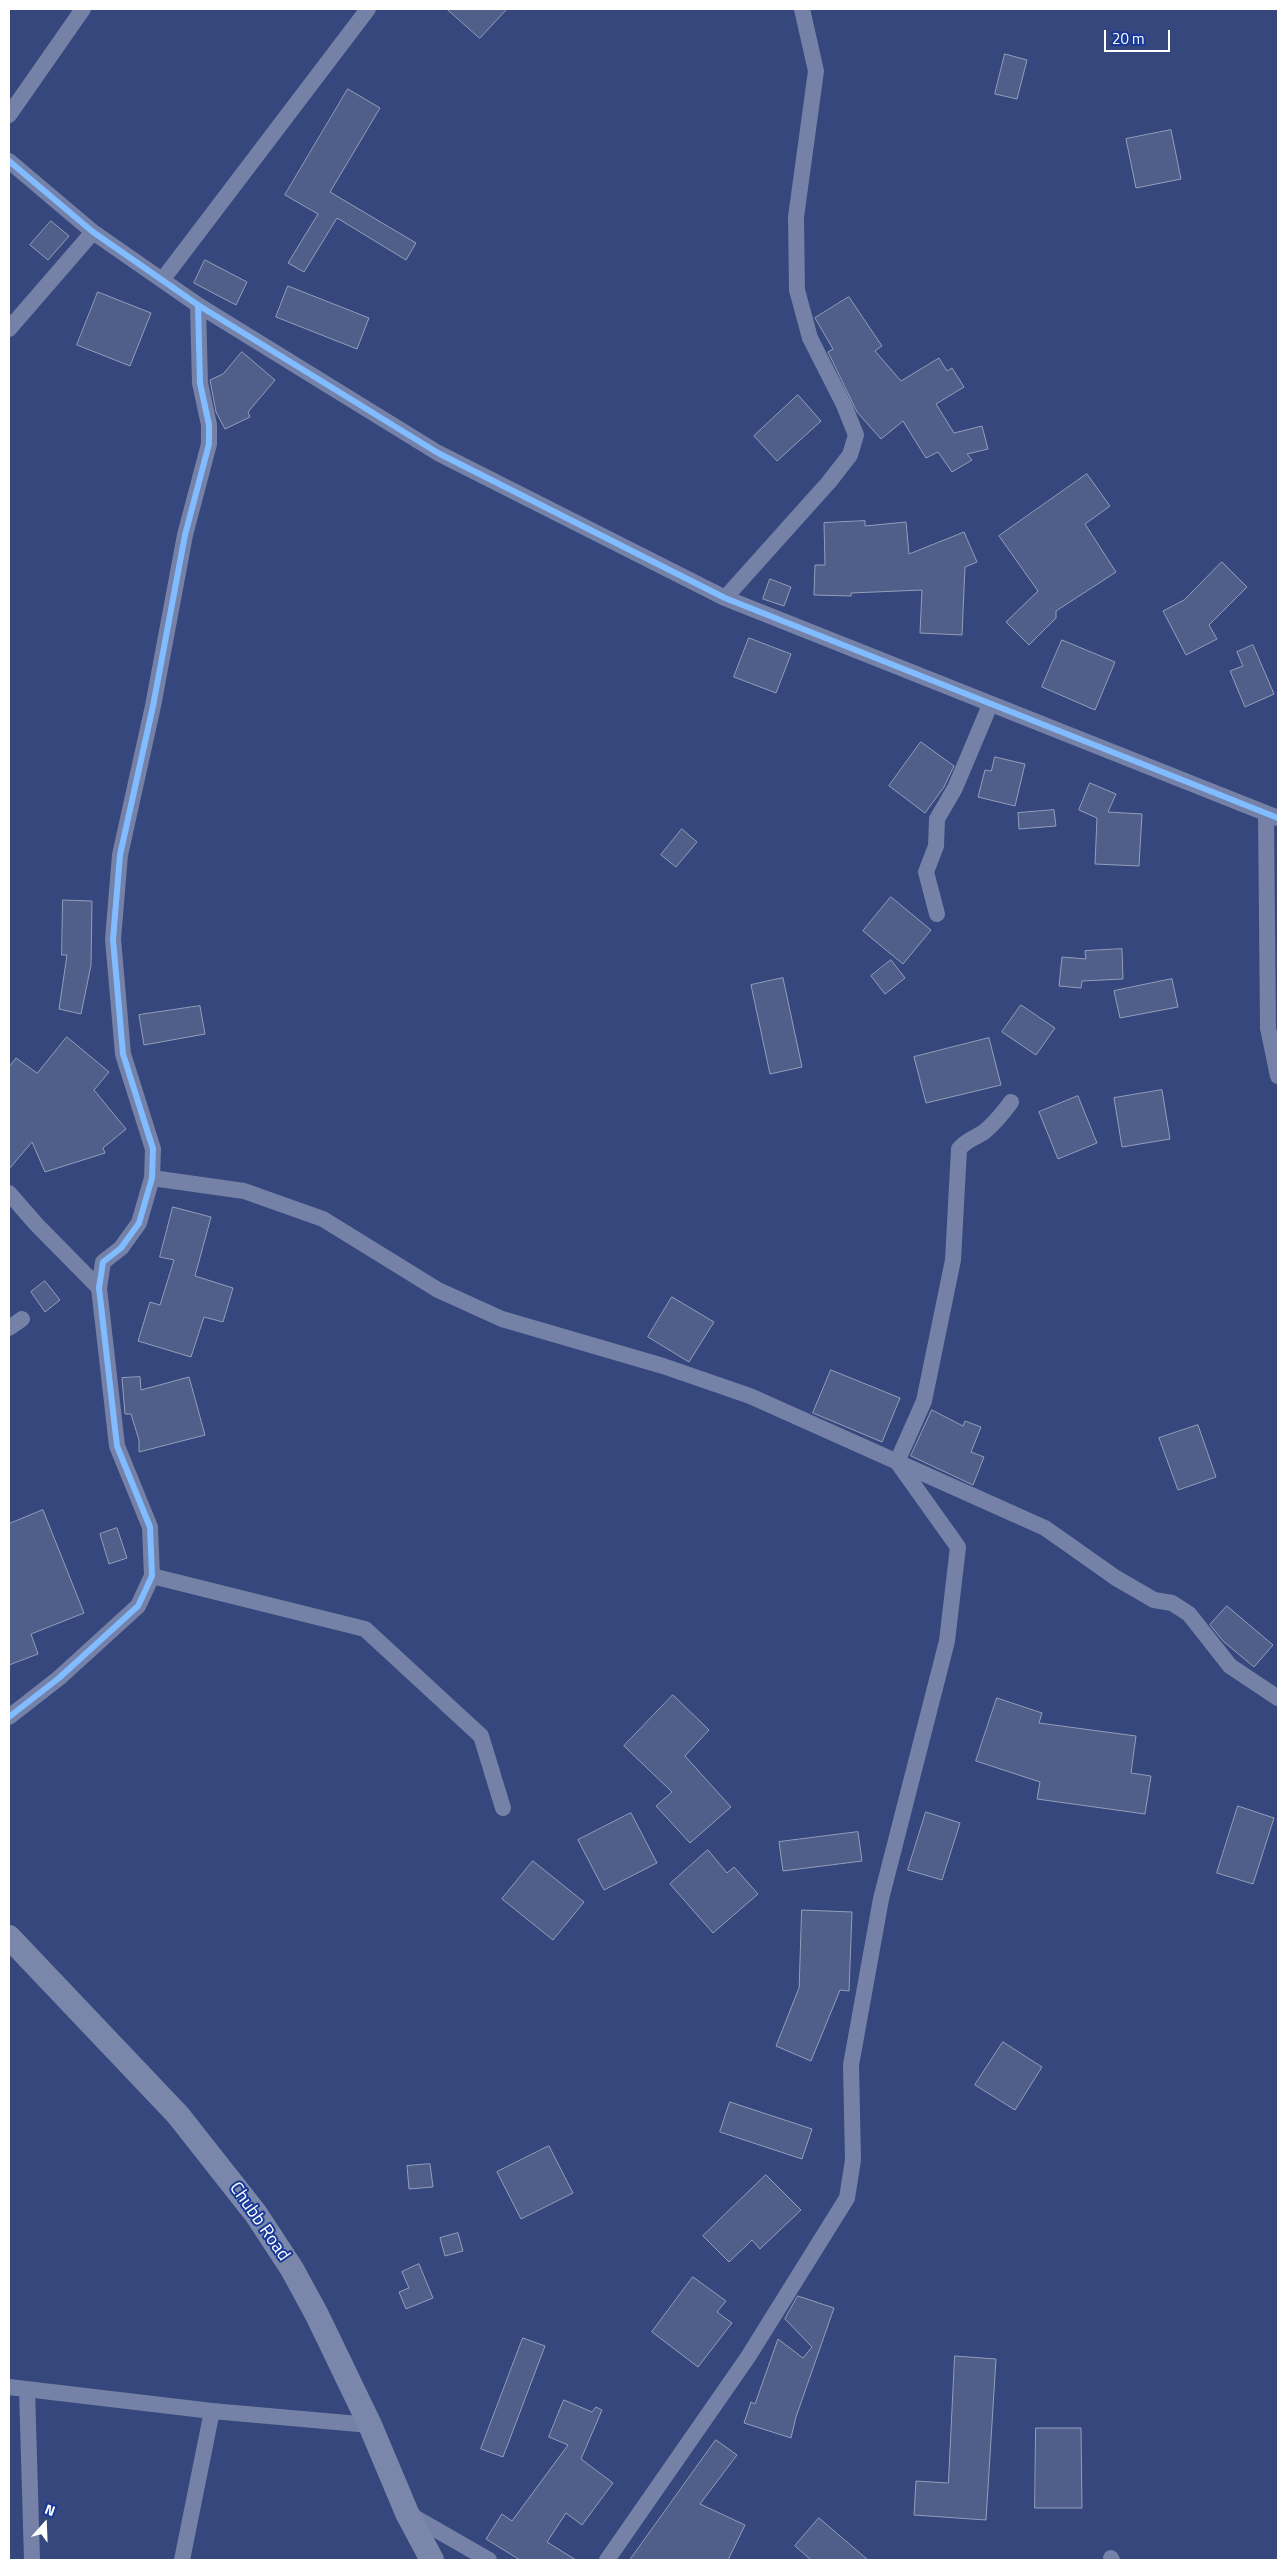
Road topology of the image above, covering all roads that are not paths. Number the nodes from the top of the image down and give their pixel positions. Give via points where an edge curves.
1 (83, 9) edge
2 (366, 9) edge
3 (802, 9) edge
4 (9, 114) edge
5 (9, 161) edge
6 (93, 232) junction
7 (163, 278) junction
8 (198, 305) junction
9 (9, 329) edge
10 (725, 598) junction
11 (990, 705) junction
12 (1272, 816) edge
13 (937, 914) dead end
14 (1278, 1076) edge
15 (1011, 1102) dead end
16 (152, 1178) junction
17 (9, 1193) edge
18 (99, 1288) junction
19 (897, 1462) junction
20 (152, 1576) junction
21 (1278, 1698) edge
22 (9, 1717) edge
23 (503, 1808) dead end
24 (9, 1937) edge
25 (9, 2387) edge
26 (27, 2389) junction
27 (212, 2411) junction
28 (370, 2425) junction
29 (407, 2513) junction
30 (32, 2560) edge
31 (182, 2560) edge
32 (432, 2560) edge
33 (489, 2560) edge
34 (607, 2560) edge

1 - 4 street
2 - 7 street
3 - 10 street via 816,71 796,217 797,290 810,338 856,435 850,455 829,482 793,526
5 - 6 street
6 - 7 street
6 - 9 street
7 - 8 street
8 - 10 street via 438,453
8 - 16 street via 200,382 209,444 185,535 153,706 120,855 113,939 123,1054 153,1149
10 - 11 street
11 - 12 street
11 - 13 street via 955,788 937,819 936,846 926,872
12 - 14 street via 1268,1028
15 - 19 street via 999,1118 958,1149 953,1260 924,1401
16 - 18 street via 139,1223 121,1248 103,1262
16 - 19 street via 244,1191 323,1219 438,1290 502,1319 663,1366 750,1396
17 - 18 street
18 - 20 street via 117,1446 150,1527
19 - 21 street via 1045,1528 1116,1578 1154,1600 1172,1604 1190,1614 1230,1666
19 - 34 street via 958,1547 948,1641 882,1899 851,2065 853,2160 847,2198 748,2357
20 - 22 street via 138,1606 59,1678
20 - 23 street via 365,1629 481,1736
24 - 28 street, Chubb Road via 178,2115 256,2214 317,2315
25 - 26 street
26 - 27 street
26 - 30 street
27 - 28 street
27 - 31 street
28 - 29 street, Chubb Road
29 - 32 street, Chubb Road
29 - 33 street

